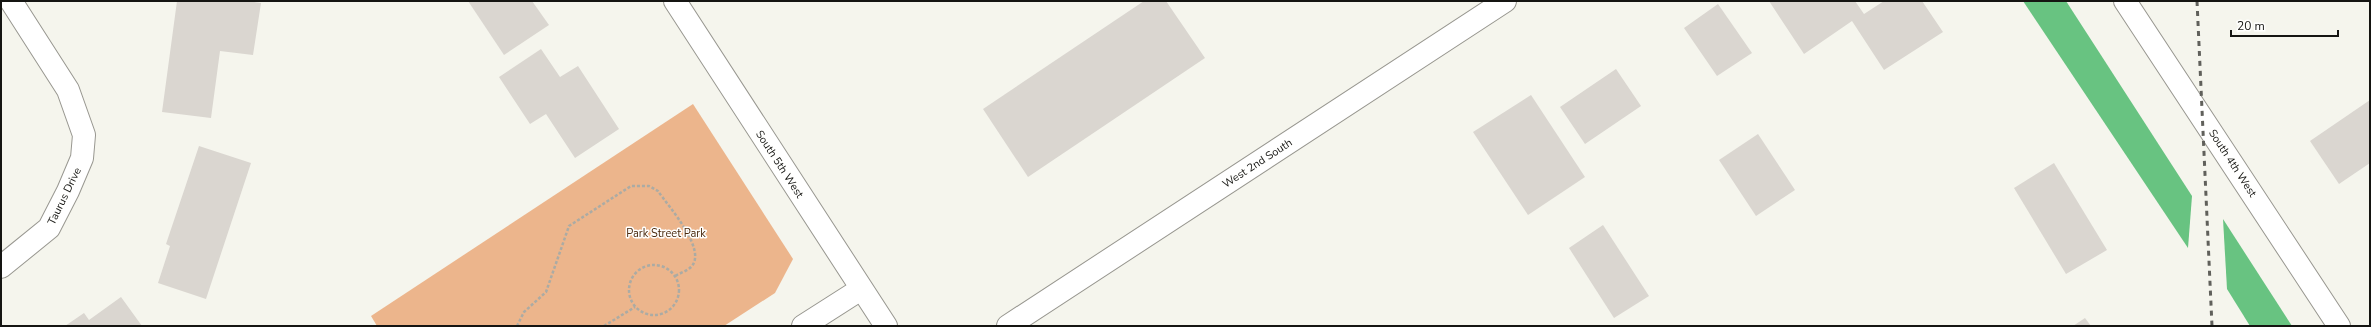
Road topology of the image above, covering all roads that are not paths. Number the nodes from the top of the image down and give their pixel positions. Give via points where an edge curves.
1 (11, 1) edge
2 (675, 1) edge
3 (1505, 1) edge
4 (2125, 1) edge
5 (1, 267) edge
6 (861, 289) junction
7 (803, 326) edge
8 (886, 326) edge
9 (1008, 326) edge
10 (2339, 326) edge

1 - 5 street, Taurus Drive via 68,90 84,135 82,158 49,228
2 - 6 street, South 5th West
3 - 9 street, West 2nd South
4 - 10 street, South 4th West
6 - 7 street
6 - 8 street, South 5th West

